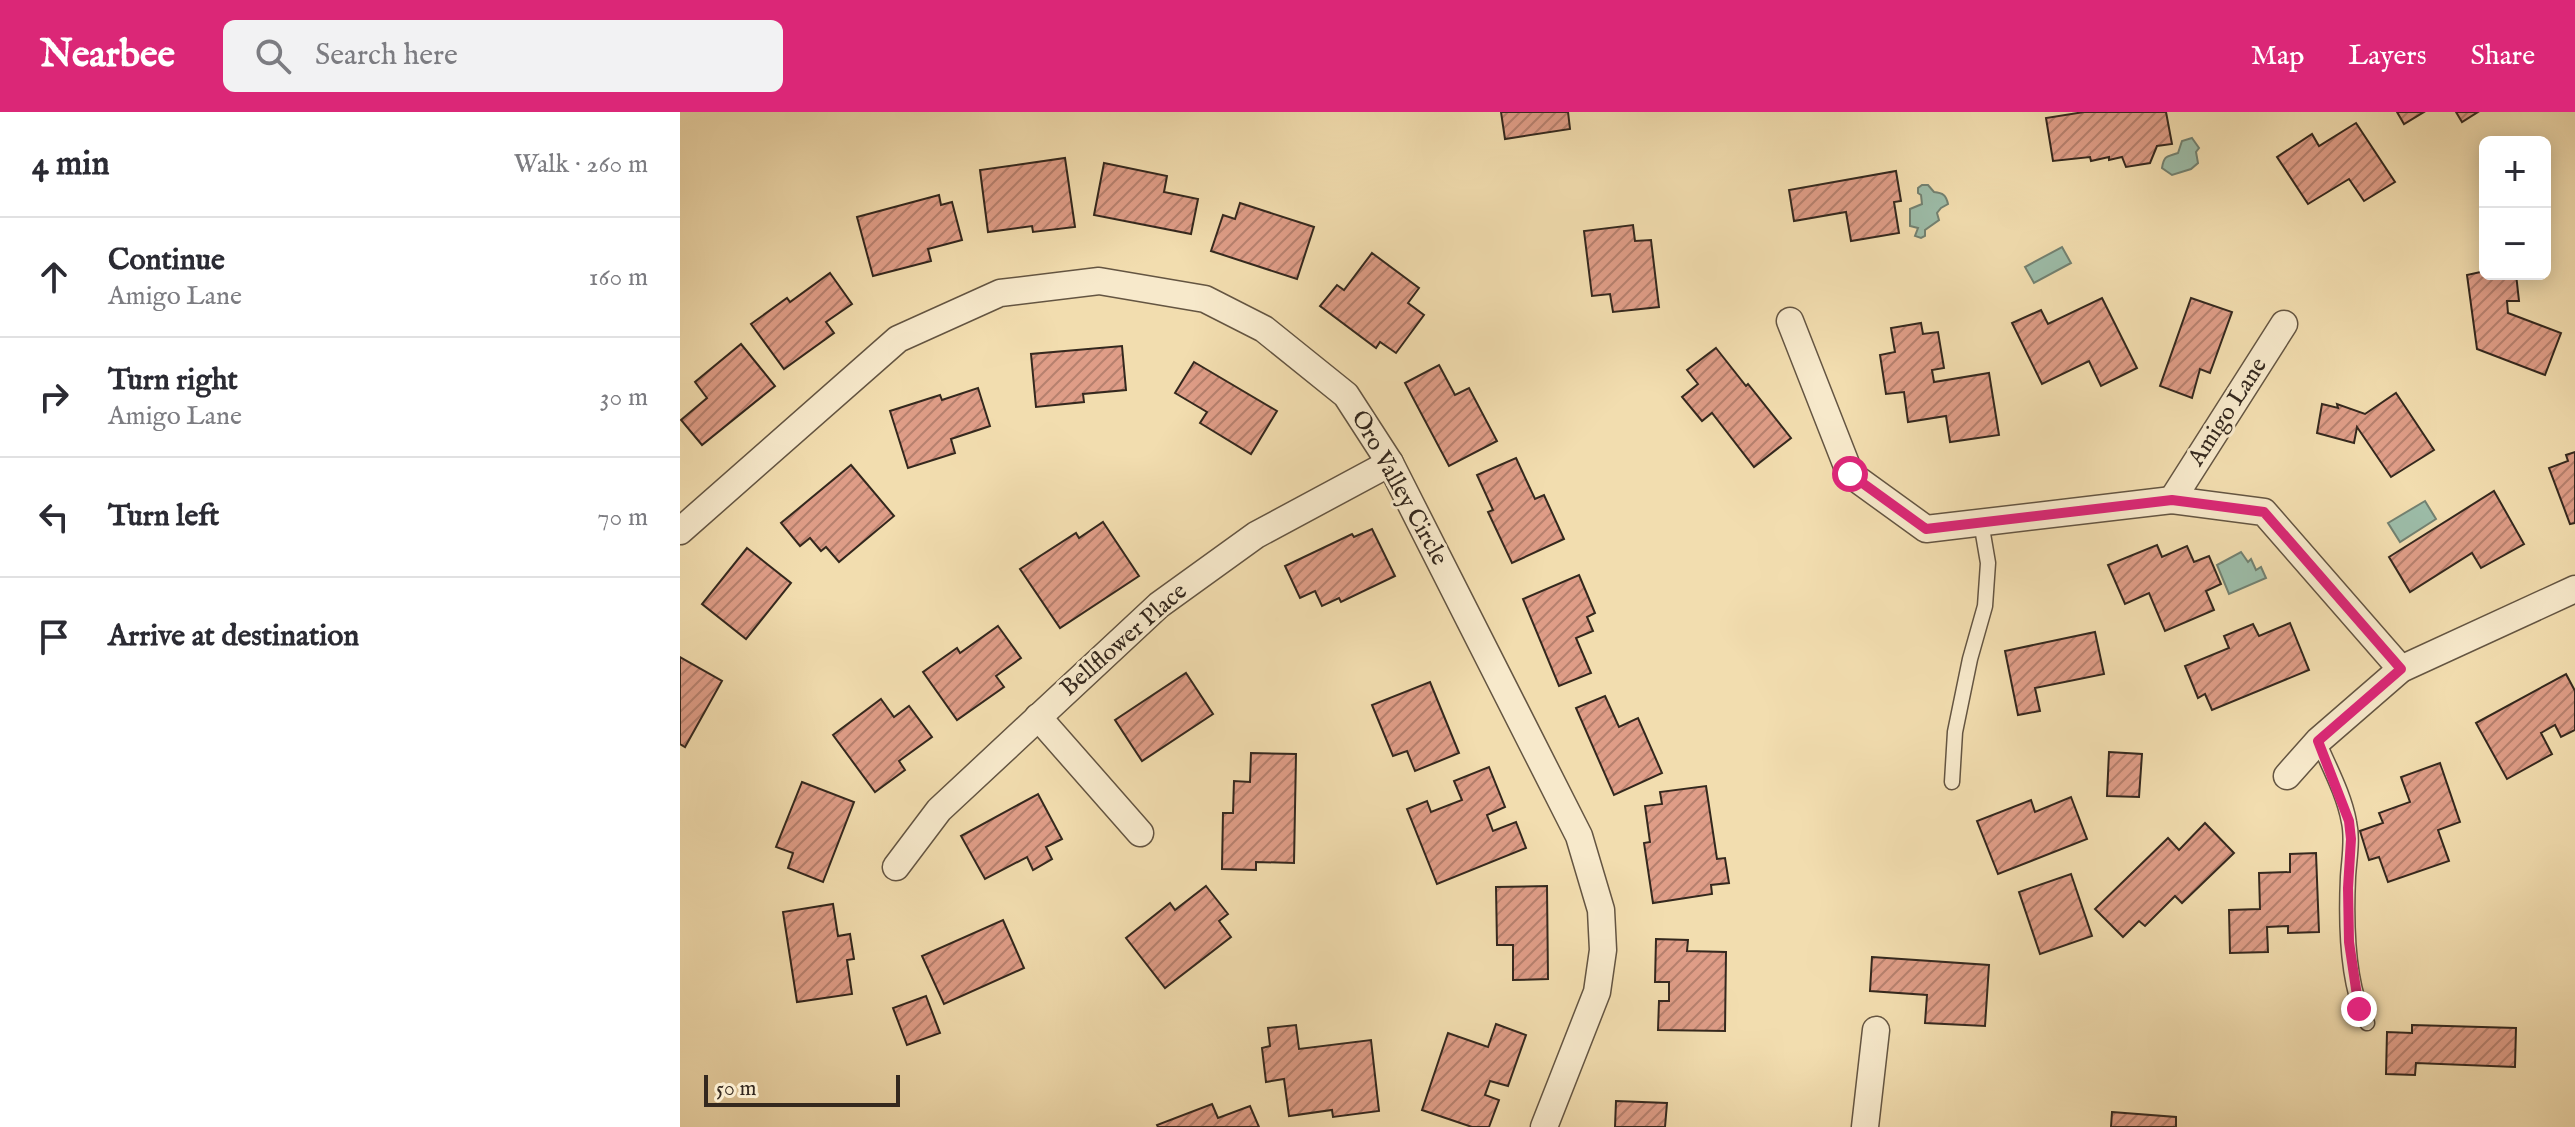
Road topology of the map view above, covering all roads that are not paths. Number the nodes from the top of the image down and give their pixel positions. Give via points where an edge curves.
1 (1790, 321) dead end
2 (2284, 324) dead end
3 (1390, 463) junction
4 (2172, 500) junction
5 (1981, 522) junction
6 (680, 531) edge
7 (2575, 589) edge
8 (2401, 669) junction
9 (1038, 717) junction
10 (2318, 741) junction
11 (2287, 776) dead end
12 (1952, 782) dead end
13 (1140, 833) dead end
14 (896, 867) dead end
15 (2367, 1023) dead end
16 (1876, 1030) dead end
17 (1544, 1127) edge
18 (1865, 1127) edge

1 - 5 street, Amigo Lane via 1850,474 1926,529
2 - 4 street, Amigo Lane
3 - 6 street, Oro Valley Circle via 1346,395 1264,329 1205,299 1099,281 1000,293 898,339
3 - 9 street, Bellflower Place via 1256,535 1171,596
3 - 17 street, Oro Valley Circle via 1579,836 1601,910 1597,992
4 - 5 street, Amigo Lane
4 - 8 street, Amigo Lane via 2264,512
5 - 12 lane via 1988,563 1985,606 1955,732
7 - 8 street
8 - 10 street
9 - 13 street
9 - 14 street, Bellflower Place via 939,810
10 - 11 street
10 - 15 lane via 2349,821 2349,942 2355,992
16 - 18 street

